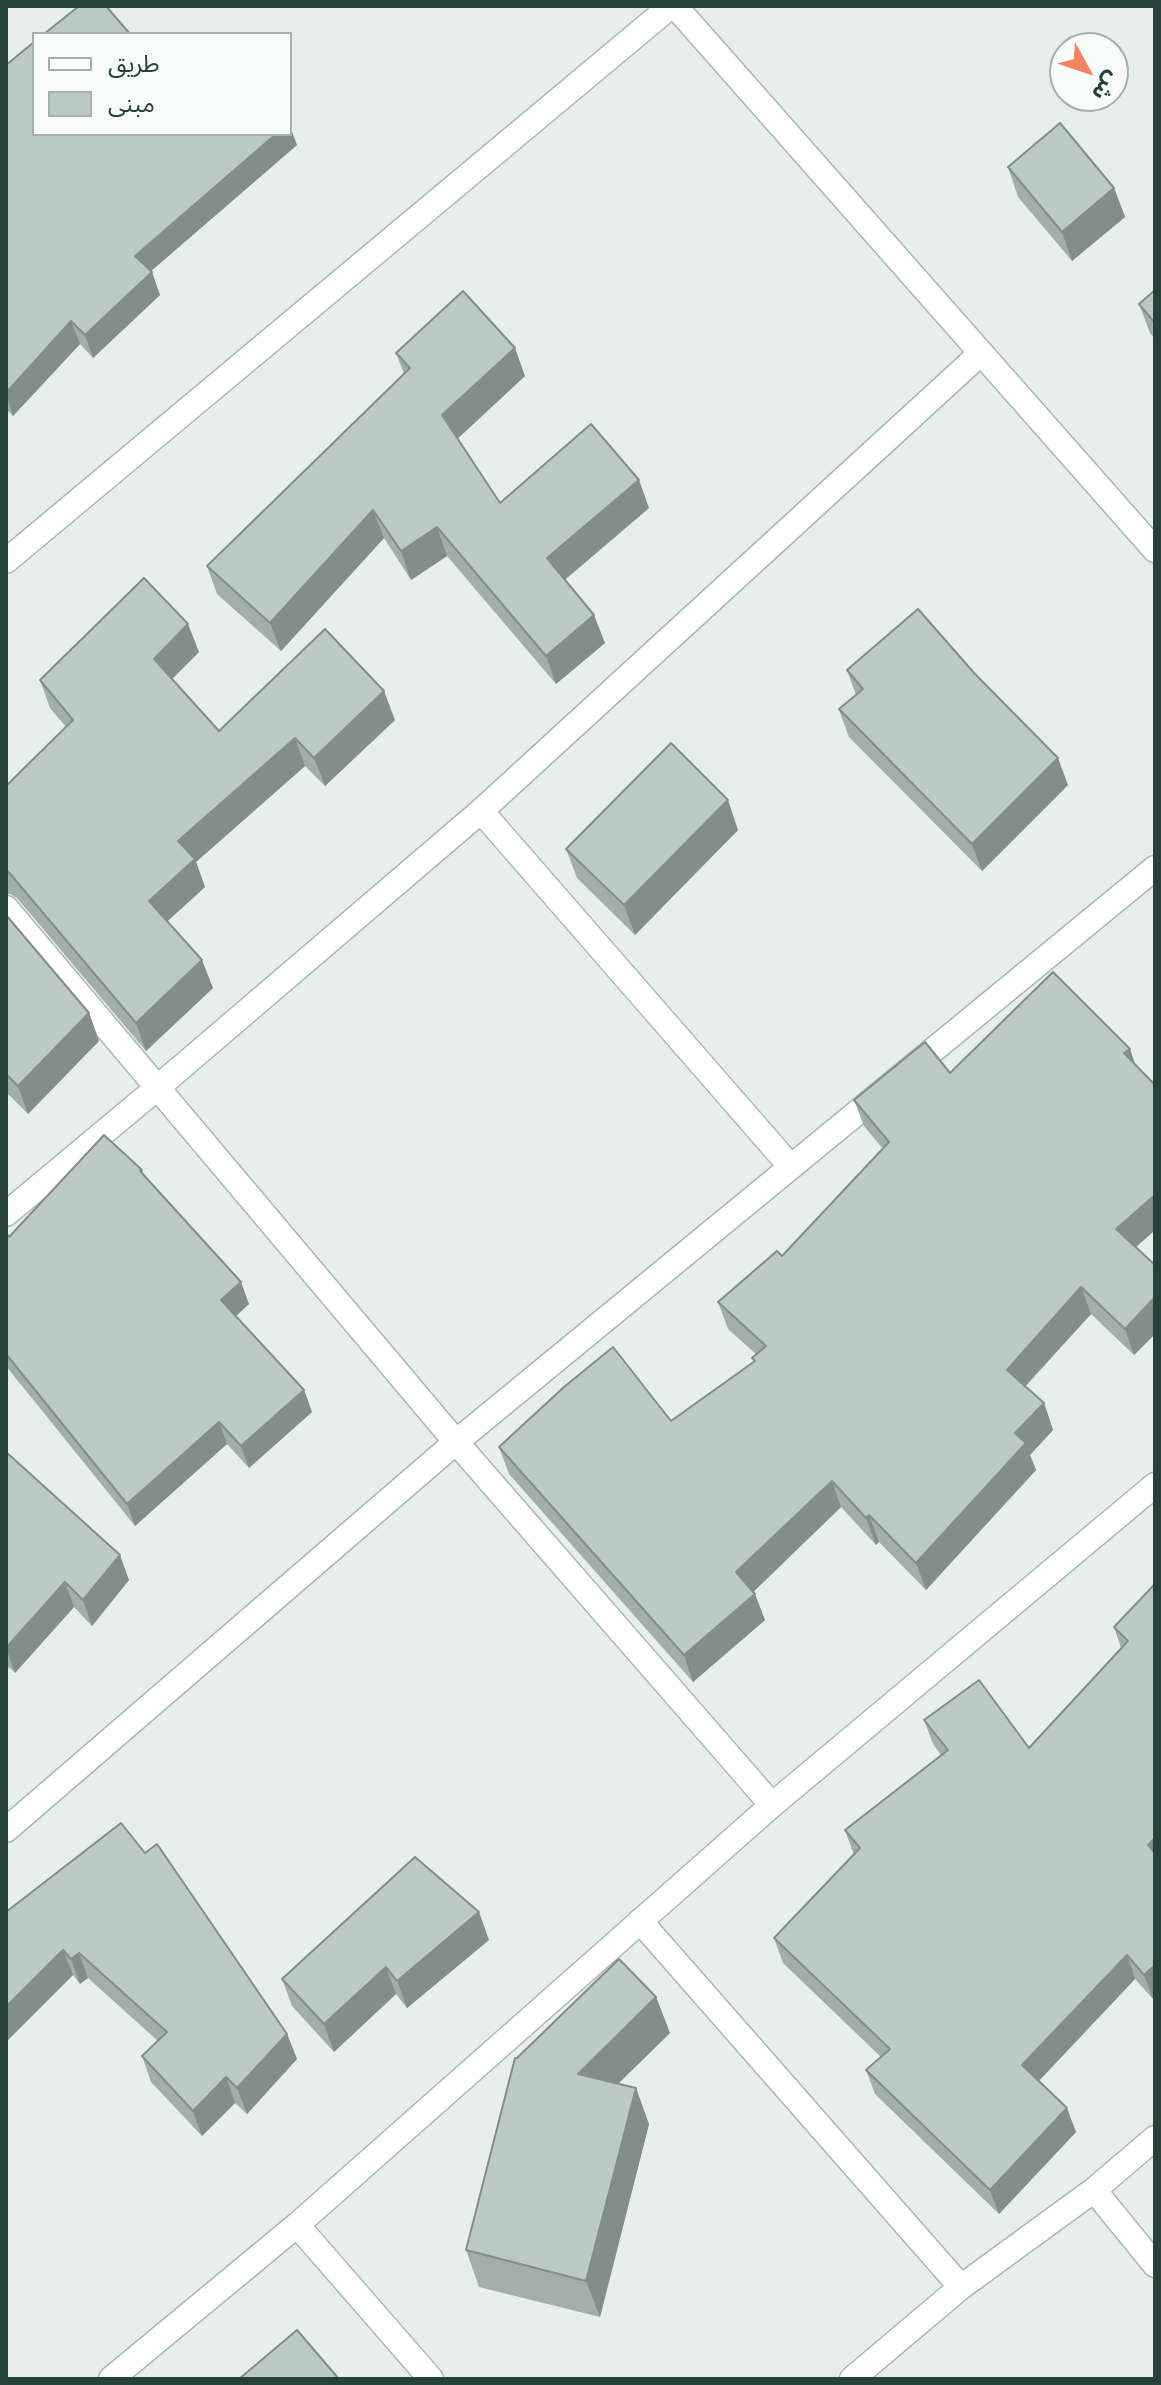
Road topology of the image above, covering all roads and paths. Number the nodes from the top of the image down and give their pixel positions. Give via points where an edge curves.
1 (673, 6) edge
2 (980, 354) junction
3 (1155, 550) edge
4 (6, 561) edge
5 (481, 811) junction
6 (1155, 868) edge
7 (6, 908) edge
8 (157, 1088) junction
9 (791, 1167) junction
10 (6, 1214) edge
11 (456, 1442) junction
12 (1155, 1485) edge
13 (772, 1805) junction
14 (6, 1830) edge
15 (640, 1921) junction
16 (1155, 2138) edge
17 (1094, 2190) junction
18 (297, 2225) junction
19 (1155, 2265) edge
20 (961, 2287) junction
21 (111, 2379) edge
22 (431, 2379) edge
23 (852, 2379) edge

1 - 2 street
1 - 4 street
2 - 3 street
2 - 5 street
5 - 8 street
5 - 9 street
6 - 9 street
7 - 8 street
8 - 10 street
8 - 11 street
9 - 11 street
11 - 13 street
11 - 14 street
12 - 13 street
13 - 15 street
15 - 18 street
15 - 20 street
16 - 17 street
17 - 19 street
17 - 20 street
18 - 21 street
18 - 22 street
20 - 23 street

